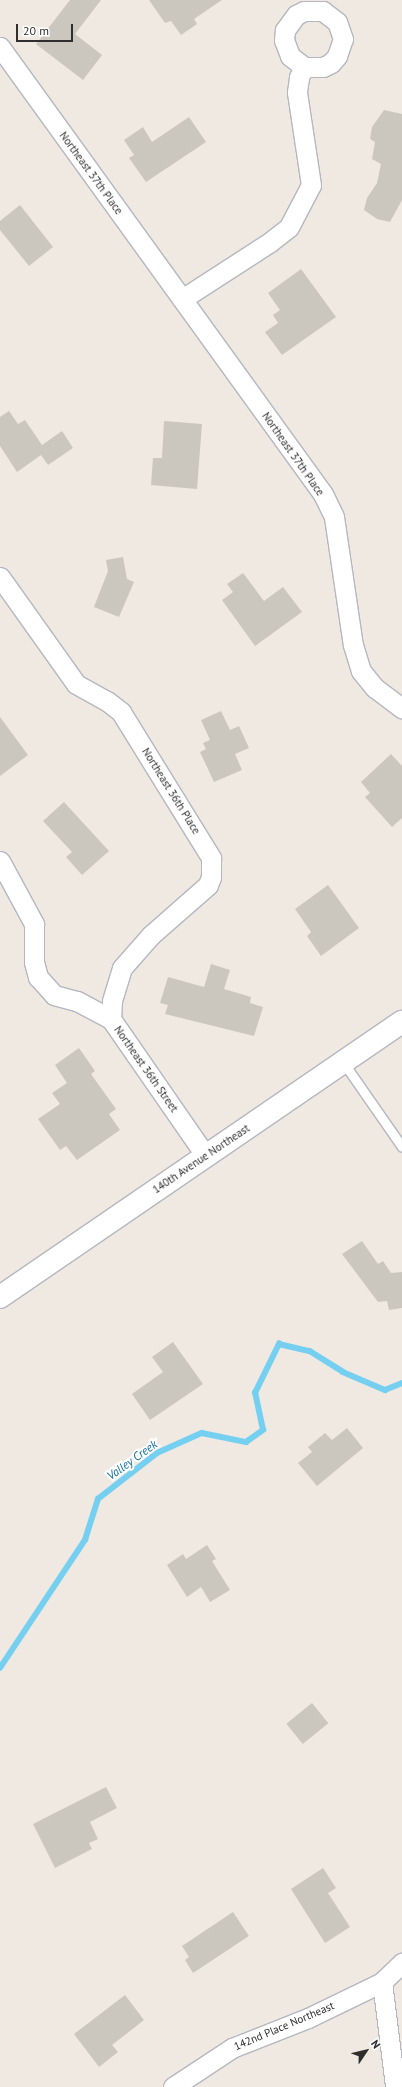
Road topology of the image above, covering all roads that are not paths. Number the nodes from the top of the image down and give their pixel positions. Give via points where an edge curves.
1 (0, 47) edge
2 (304, 67) dead end
3 (182, 298) junction
4 (0, 577) edge
5 (402, 708) edge
6 (0, 860) edge
7 (111, 1019) junction
8 (402, 1022) edge
9 (343, 1062) junction
10 (402, 1147) edge
11 (206, 1156) junction
12 (0, 1297) edge
13 (402, 1963) edge
14 (382, 1982) junction
15 (181, 2084) edge
16 (395, 2087) edge

1 - 3 street, Northeast 37th Place
2 - 3 street via 299,77 297,92 311,185 289,226 270,242
3 - 5 street, Northeast 37th Place via 323,494 334,517 353,645 361,671 376,688
4 - 7 street, Northeast 36th Place via 76,684 121,712 211,858 211,877 208,885 150,935 122,968 112,1001
6 - 7 street, Northeast 36th Street via 34,924 34,962 38,977 54,995 77,1001
7 - 11 street, Northeast 36th Street
8 - 9 street, 140th Avenue Northeast
9 - 10 lane
9 - 11 street, 140th Avenue Northeast
11 - 12 street, 140th Avenue Northeast
13 - 14 street, 142nd Place Northeast
14 - 15 street, 142nd Place Northeast via 308,2018 232,2048
14 - 16 street

